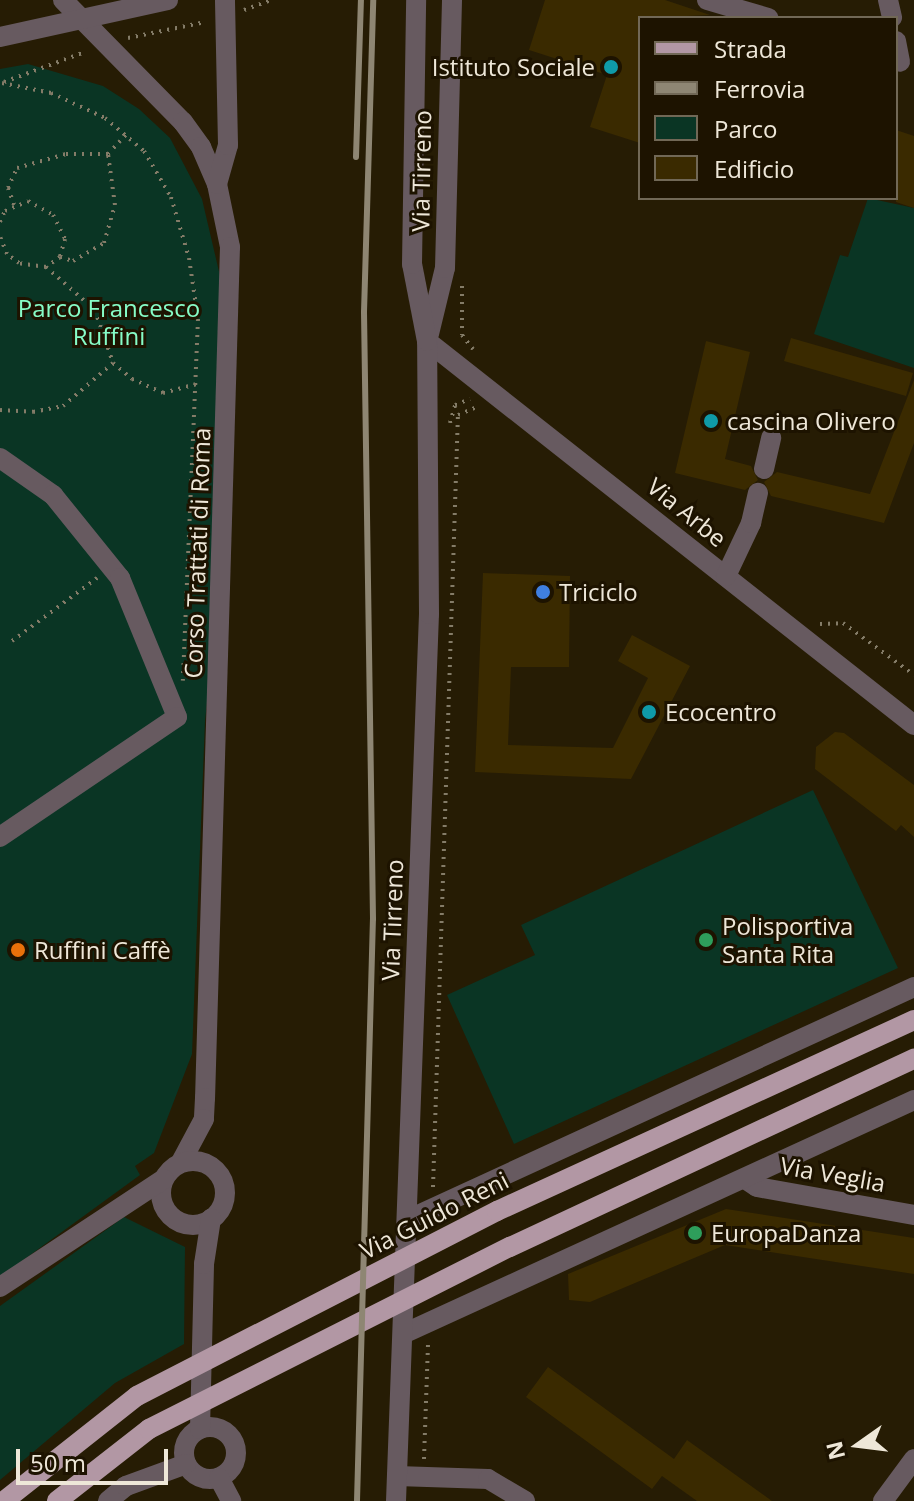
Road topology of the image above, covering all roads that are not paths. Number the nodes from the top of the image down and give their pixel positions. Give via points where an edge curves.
1 (63, 0) edge
2 (168, 0) edge
3 (225, 0) edge
4 (416, 0) edge
5 (452, 0) edge
6 (706, 0) edge
7 (761, 16) edge
8 (79, 20) junction
9 (0, 37) edge
10 (898, 52) edge
11 (900, 62) dead end
12 (217, 184) junction
13 (427, 341) junction
14 (771, 438) dead end
15 (0, 458) edge
16 (764, 469) dead end
17 (758, 493) dead end
18 (726, 576) junction
19 (914, 725) edge
20 (0, 837) edge
21 (914, 987) edge
22 (914, 1020) edge
23 (914, 1059) edge
24 (914, 1100) edge
25 (204, 1119) junction
26 (181, 1162) junction
27 (217, 1173) junction
28 (164, 1179) junction
29 (745, 1179) junction
30 (113, 1209) junction
31 (914, 1215) edge
32 (176, 1218) junction
33 (211, 1219) junction
34 (407, 1220) junction
35 (204, 1264) junction
36 (0, 1287) edge
37 (403, 1334) junction
38 (200, 1429) junction
39 (914, 1459) edge
40 (186, 1464) junction
41 (397, 1476) junction
42 (219, 1478) junction
43 (4, 1501) edge
44 (57, 1501) edge
45 (108, 1501) edge
46 (231, 1501) edge
47 (396, 1501) edge
48 (525, 1501) edge
49 (883, 1501) edge

1 - 8 street, Corso Trattati di Roma
2 - 8 street
3 - 12 street via 228,145
4 - 13 street, Via Tirreno via 412,264
5 - 13 street, Via Tirreno via 445,268
6 - 7 street
8 - 9 street
8 - 12 street, Corso Trattati di Roma via 183,122
10 - 11 street
12 - 25 street, Corso Trattati di Roma via 230,247 231,301
13 - 18 street, Via Arbe
13 - 34 street, Via Tirreno via 429,614
14 - 16 street
15 - 20 street via 53,495 112,567 177,717
17 - 18 street via 751,523
18 - 19 street, Via Arbe
21 - 34 street, Via Guido Reni
22 - 43 main road, Via Guido Reni via 497,1211 137,1396
23 - 44 main road via 510,1247 162,1422 122,1447
24 - 29 street
25 - 26 street, Corso Trattati di Roma
25 - 27 street
26 - 27 street via 199,1161
26 - 28 street
27 - 33 street via 224,1200
28 - 30 street
28 - 32 street via 160,1194
29 - 31 street, Via Veglia via 757,1187
29 - 37 street
30 - 32 street
30 - 36 street
32 - 33 street
32 - 35 street
33 - 35 street
34 - 37 street, Via Tirreno
35 - 38 street
37 - 41 street, Via Tirreno
38 - 40 street via 185,1447
38 - 42 street via 218,1428 235,1443 234,1466
39 - 49 street
40 - 42 street via 202,1478
40 - 45 street via 126,1486
41 - 47 street, Via Tirreno
41 - 48 street via 488,1479
42 - 46 street

